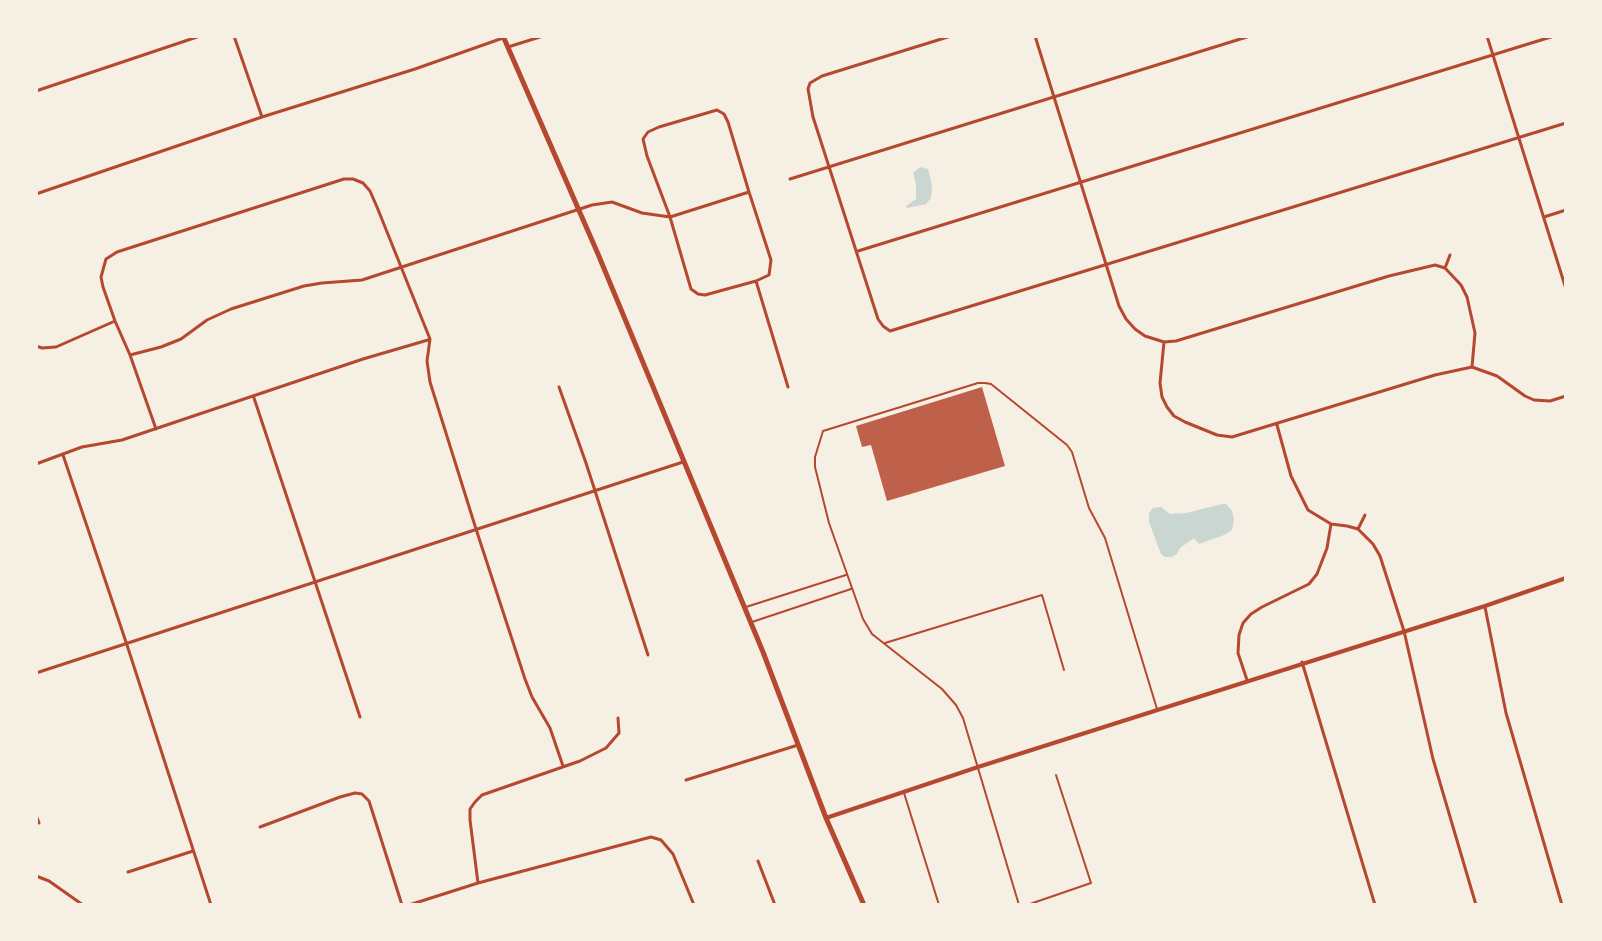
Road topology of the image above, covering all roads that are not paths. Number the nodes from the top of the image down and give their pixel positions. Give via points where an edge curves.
1 (200, 36) edge
2 (234, 36) edge
3 (543, 36) edge
4 (951, 36) edge
5 (1035, 36) edge
6 (1250, 36) edge
7 (1487, 36) edge
8 (1554, 36) edge
9 (503, 37) edge
10 (508, 47) junction
11 (1492, 55) junction
12 (36, 91) edge
13 (1055, 98) junction
14 (262, 117) junction
15 (1566, 123) edge
16 (1519, 138) junction
17 (831, 167) junction
18 (790, 179) dead end
19 (1081, 182) junction
20 (749, 192) junction
21 (36, 194) edge
22 (579, 210) junction
23 (1566, 210) edge
24 (670, 217) junction
25 (1544, 217) junction
26 (858, 251) junction
27 (1450, 255) dead end
28 (1106, 264) junction
29 (1445, 268) junction
30 (401, 269) junction
31 (756, 281) junction
32 (1566, 289) edge
33 (115, 321) junction
34 (430, 339) junction
35 (1164, 342) junction
36 (36, 346) edge
37 (130, 355) junction
38 (1472, 367) junction
39 (559, 387) dead end
40 (788, 387) dead end
41 (1566, 396) edge
42 (254, 397) junction
43 (1277, 425) junction
44 (156, 429) junction
45 (63, 455) junction
46 (684, 462) junction
47 (36, 464) edge
48 (594, 491) junction
49 (1365, 515) dead end
50 (1331, 524) junction
51 (476, 529) junction
52 (1358, 529) junction
53 (847, 574) junction
54 (1566, 578) edge
55 (316, 582) junction
56 (851, 589) junction
57 (1485, 606) junction
58 (744, 607) junction
59 (751, 623) junction
60 (1404, 631) junction
61 (884, 643) junction
62 (127, 645) junction
63 (648, 655) dead end
64 (1302, 662) junction
65 (1064, 670) dead end
66 (36, 673) edge
67 (1247, 680) junction
68 (1157, 711) junction
69 (360, 717) dead end
70 (618, 718) dead end
71 (798, 745) junction
72 (563, 766) junction
73 (978, 767) junction
74 (1056, 775) dead end
75 (686, 780) dead end
76 (904, 792) junction
77 (36, 815) edge
78 (826, 818) junction
79 (39, 823) dead end
80 (260, 827) dead end
81 (193, 851) junction
82 (758, 861) dead end
83 (128, 872) dead end
84 (36, 876) edge
85 (478, 883) junction
86 (83, 905) edge
87 (211, 905) edge
88 (402, 905) edge
89 (409, 905) edge
90 (694, 905) edge
91 (775, 905) edge
92 (864, 905) edge
93 (939, 905) edge
94 (1019, 905) edge
95 (1027, 905) edge
96 (1375, 905) edge
97 (1476, 905) edge
98 (1562, 905) edge

1 - 12 street
2 - 14 street
3 - 10 street
4 - 17 street via 810,83 813,117
5 - 13 street
6 - 13 street
7 - 11 street
8 - 11 street
9 - 10 main road
9 - 14 street
10 - 22 main road
11 - 16 street
11 - 19 street
13 - 17 street
13 - 19 street
14 - 21 street
15 - 16 street
16 - 25 street
16 - 28 street
17 - 18 street
17 - 26 street
19 - 26 street
19 - 28 street
20 - 24 street
20 - 24 street via 724,114 717,110 659,127 643,139
20 - 31 street via 771,260 769,275
22 - 24 street via 612,202
22 - 30 street
22 - 46 main road
23 - 25 street
24 - 31 street via 691,289 705,295
25 - 32 street
26 - 28 street via 878,319 890,331
27 - 29 street
28 - 35 street via 1126,319 1145,336
29 - 35 street via 1421,267
29 - 38 street via 1467,297 1475,333
30 - 33 street via 370,191 363,183 344,179 117,252 106,259 101,277
30 - 34 street
30 - 37 street via 362,280 304,286 231,309 181,339
31 - 40 street
33 - 36 street via 56,347
33 - 37 street
34 - 42 street
34 - 51 street via 430,382
35 - 43 street via 1160,383 1174,416 1232,437
37 - 44 street
38 - 41 street via 1534,400
38 - 43 street
39 - 48 street
42 - 44 street
42 - 55 street
43 - 50 street via 1302,502
44 - 45 street
45 - 47 street
45 - 62 street
46 - 48 street
46 - 58 main road
48 - 51 street
48 - 63 street
49 - 52 street
50 - 52 street
50 - 67 street via 1327,548 1309,584 1262,607 1243,623 1238,653
51 - 55 street
51 - 72 street via 528,688
52 - 60 street via 1380,556
53 - 56 lane
53 - 58 lane
53 - 68 lane via 815,467 823,431 978,383 991,384 1072,452 1089,508 1105,538
54 - 57 street
55 - 62 street
55 - 69 street
56 - 59 lane
56 - 61 lane via 872,634
57 - 60 street
57 - 98 street via 1506,713
58 - 59 main road
59 - 71 main road
60 - 64 street
60 - 97 street via 1433,759
61 - 65 lane via 1042,595
61 - 73 lane via 956,705
62 - 66 street
62 - 81 street
64 - 67 street
64 - 96 street
67 - 68 street
68 - 73 street
70 - 72 street via 619,733 606,748
71 - 75 street
71 - 78 main road
72 - 85 street via 475,802 470,820
73 - 76 street
73 - 94 lane
74 - 95 lane via 1091,883
76 - 78 street
76 - 93 lane
77 - 79 street
78 - 92 main road
80 - 88 street via 362,794 369,801
81 - 83 street
81 - 87 street
82 - 91 street
84 - 86 street
85 - 89 street
85 - 90 street via 651,837 673,854

